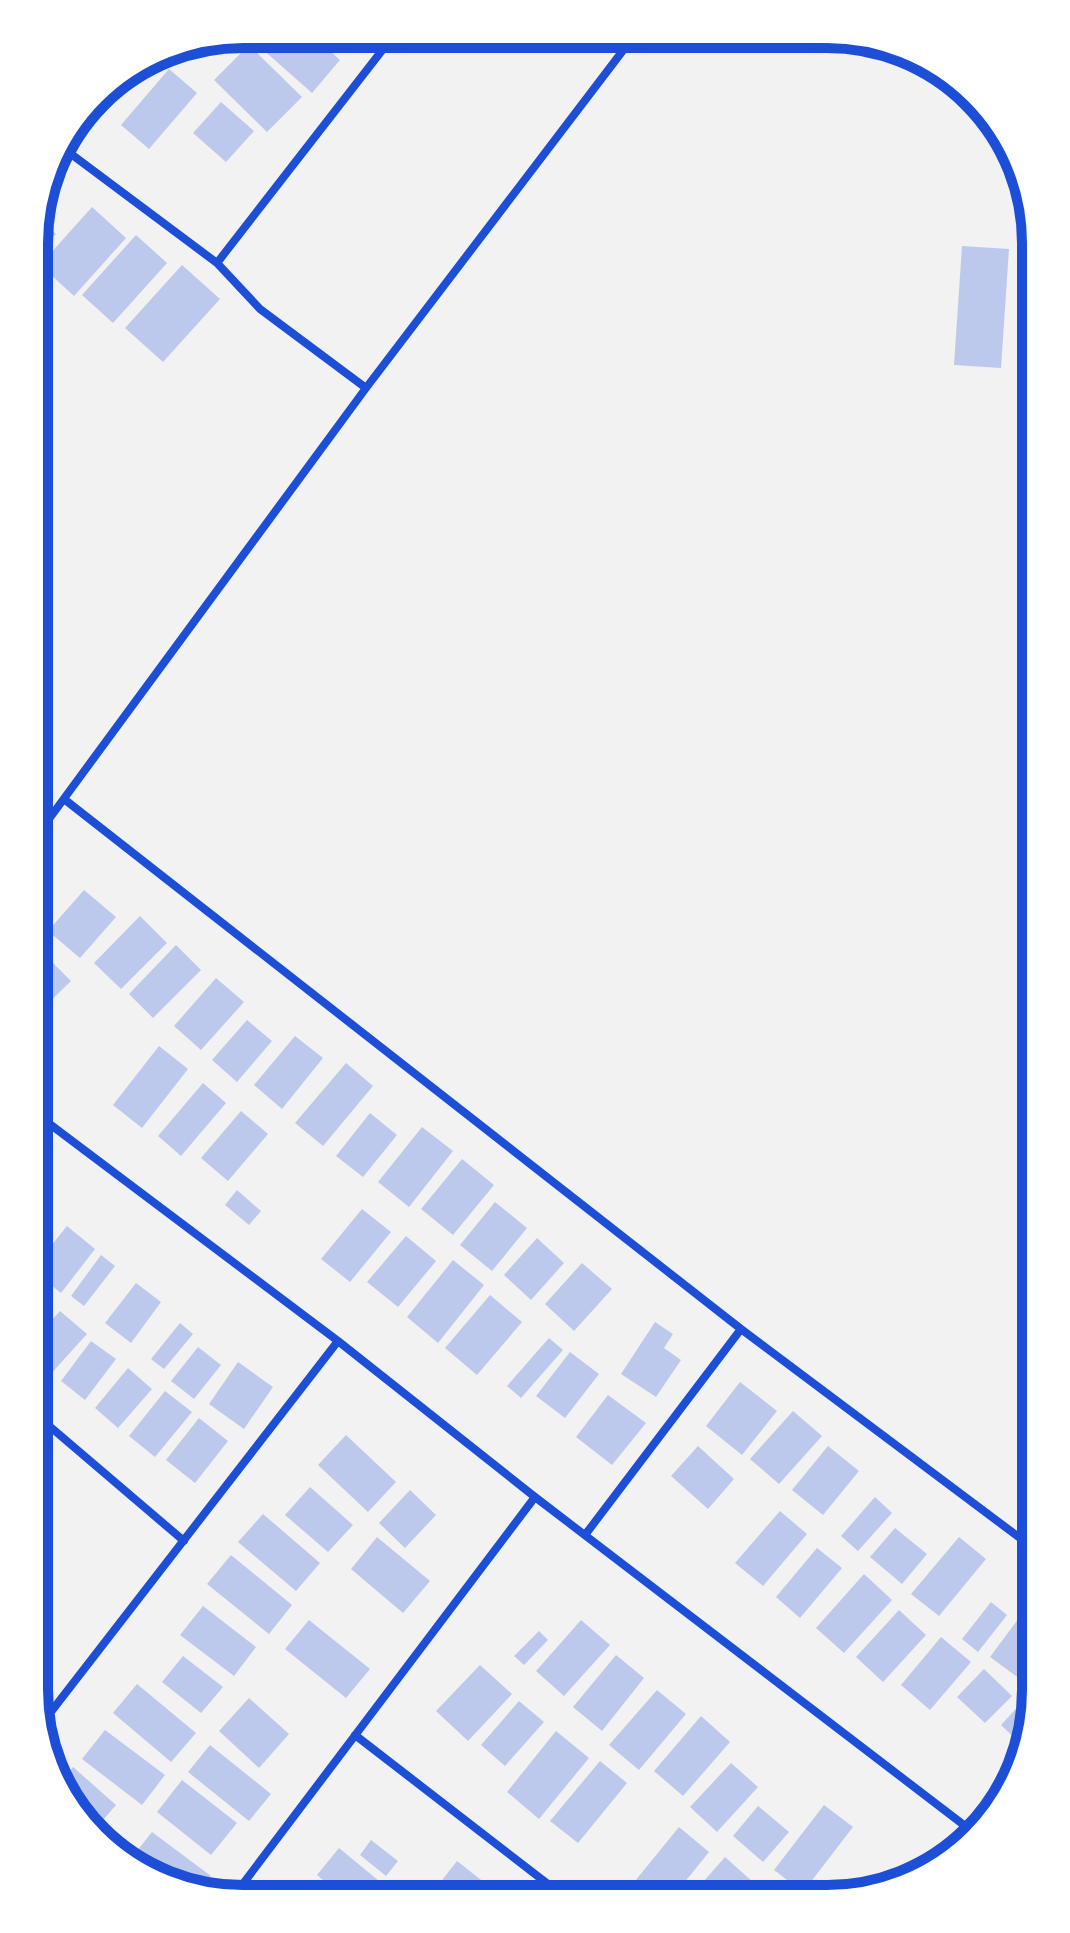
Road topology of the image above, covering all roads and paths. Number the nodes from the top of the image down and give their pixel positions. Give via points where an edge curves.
1 (384, 48) edge
2 (625, 48) edge
3 (70, 153) edge
4 (217, 263) junction
5 (366, 388) junction
6 (64, 799) junction
7 (48, 821) edge
8 (48, 1123) edge
9 (741, 1329) junction
10 (338, 1341) junction
11 (48, 1425) edge
12 (535, 1497) junction
13 (585, 1535) junction
14 (1022, 1540) edge
15 (184, 1541) junction
16 (50, 1713) edge
17 (355, 1735) junction
18 (966, 1827) edge
19 (242, 1885) edge
20 (549, 1885) edge

1 - 4 street
2 - 5 street
3 - 4 street
4 - 5 street via 260,309
5 - 6 street
6 - 7 street
6 - 9 street
8 - 10 street
9 - 13 street
9 - 14 street
10 - 12 street
10 - 15 street
11 - 15 street
12 - 13 street
12 - 17 street
13 - 18 street
15 - 16 street
17 - 19 street
17 - 20 street

